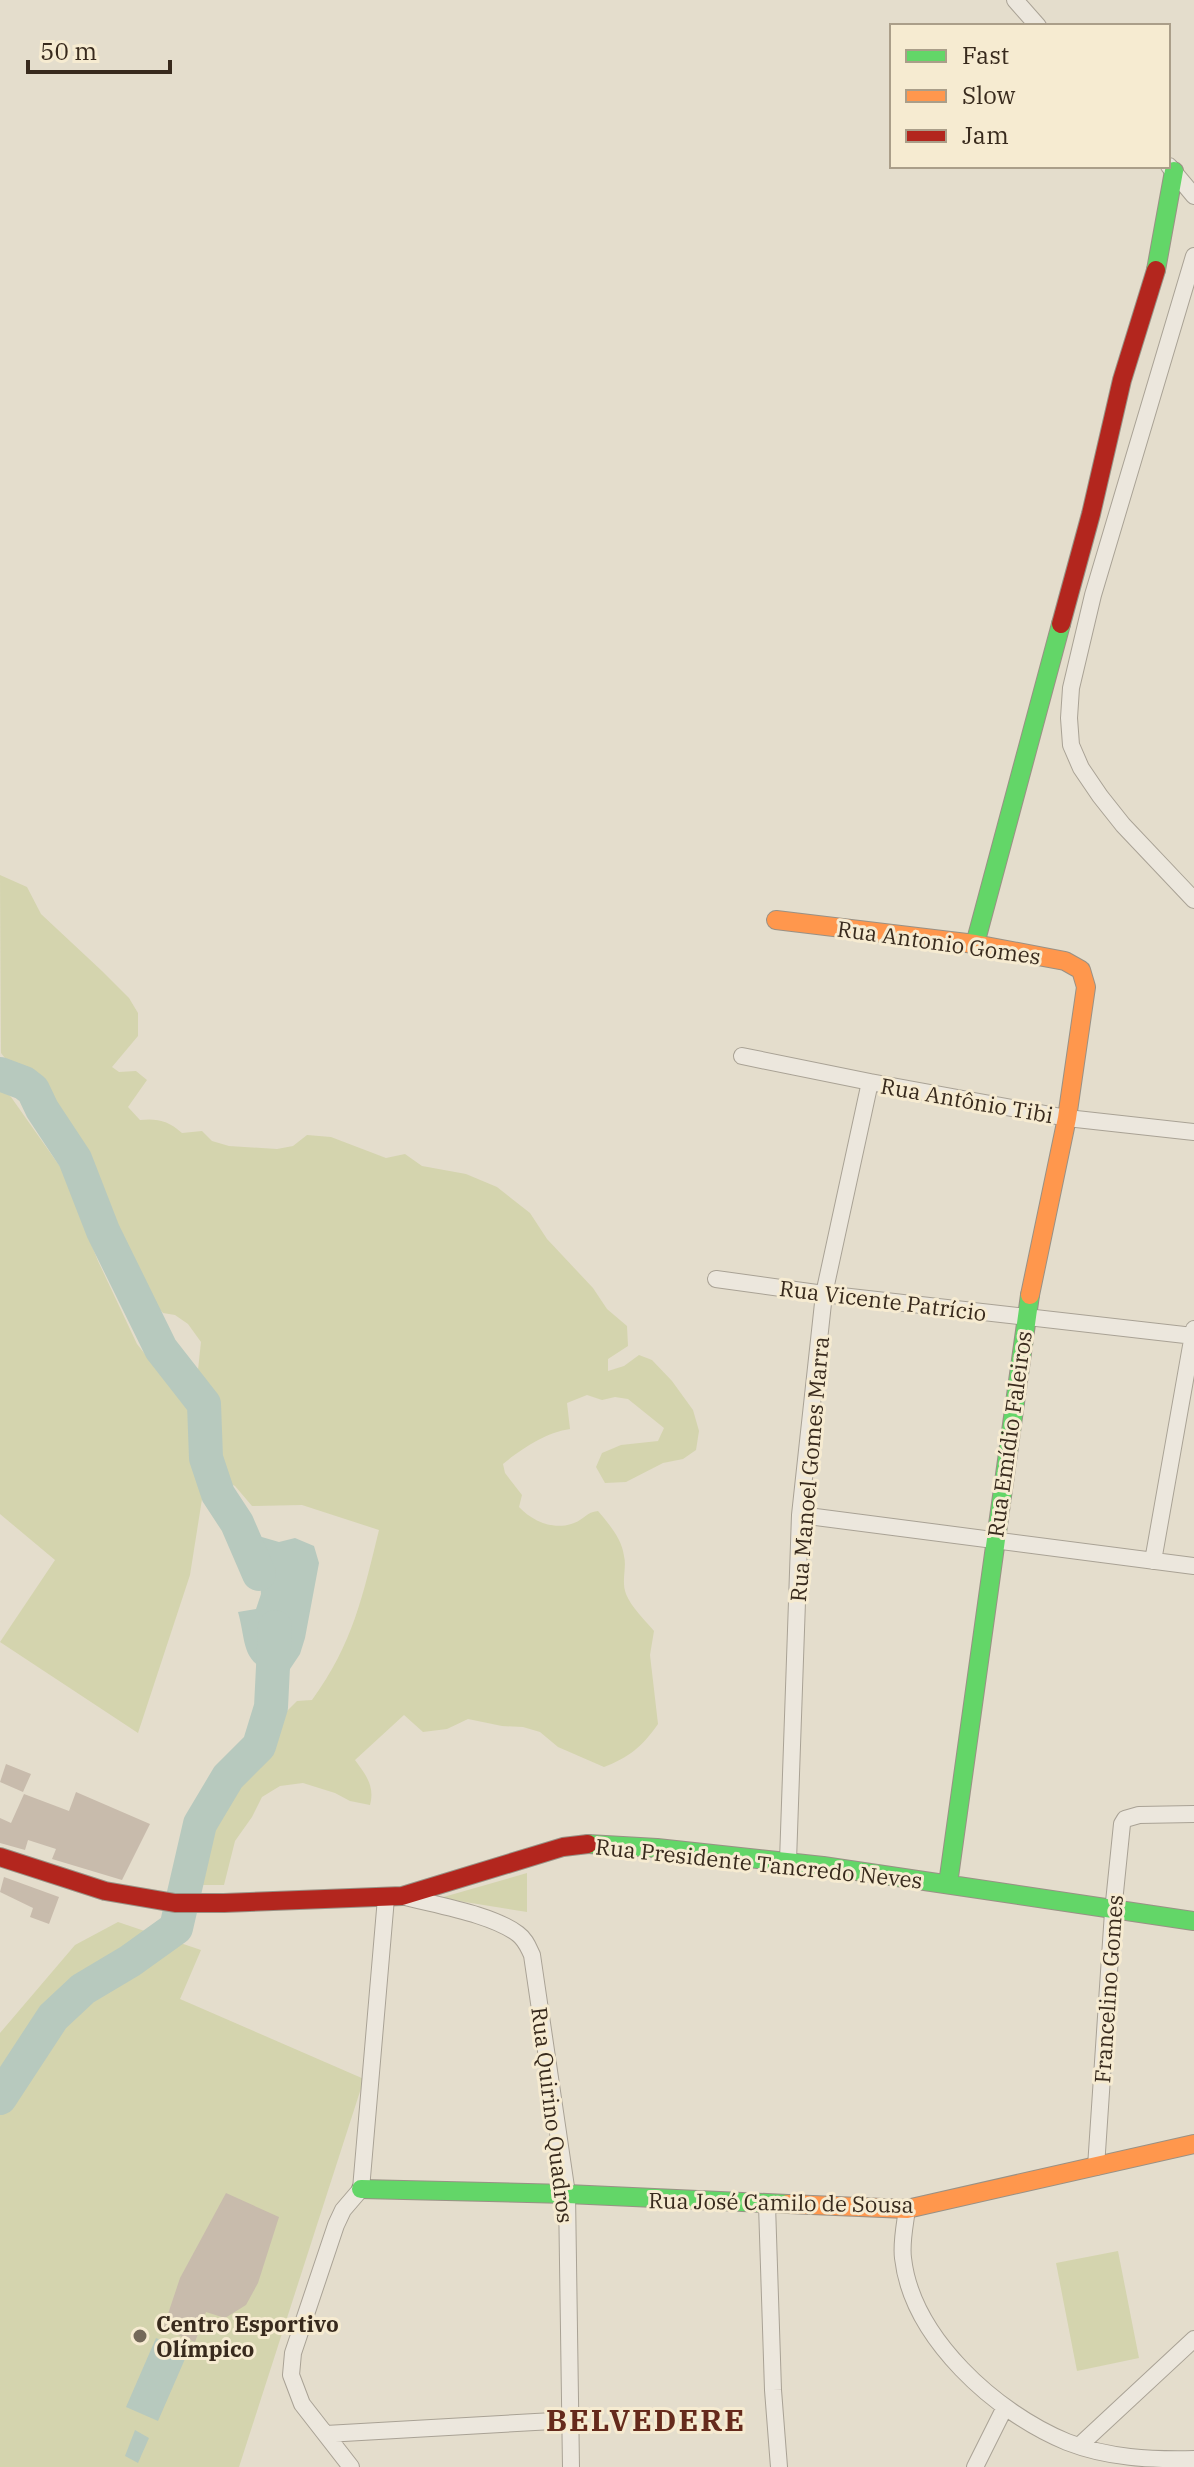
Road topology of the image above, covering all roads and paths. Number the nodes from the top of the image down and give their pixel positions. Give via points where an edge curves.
1 (1015, 0) edge
2 (1036, 24) edge
3 (1171, 168) edge
4 (1194, 196) edge
5 (1194, 256) edge
6 (1194, 900) edge
7 (776, 920) dead end
8 (975, 944) junction
9 (1086, 987) joint
10 (742, 1056) dead end
11 (870, 1082) junction
12 (1067, 1118) junction
13 (1194, 1132) edge
14 (716, 1279) dead end
15 (824, 1294) junction
16 (1025, 1317) junction
17 (1194, 1334) edge
18 (800, 1515) junction
19 (994, 1538) junction
20 (1153, 1561) junction
21 (1194, 1566) edge
22 (1194, 1814) edge
23 (0, 1857) edge
24 (788, 1861) junction
25 (948, 1884) junction
26 (394, 1897) junction
27 (1113, 1912) junction
28 (1194, 1921) edge
29 (1194, 2144) edge
30 (1096, 2167) junction
31 (361, 2189) junction
32 (567, 2194) junction
33 (767, 2205) junction
34 (907, 2209) junction
35 (1194, 2339) edge
36 (1005, 2407) junction
37 (571, 2420) junction
38 (326, 2434) junction
39 (1080, 2445) junction
40 (1194, 2459) edge
41 (351, 2467) edge
42 (571, 2467) edge
43 (779, 2467) edge
44 (975, 2467) edge

1 - 2 street
3 - 4 street
3 - 8 street via 1155,278 1122,380
5 - 6 street via 1093,595 1069,718 1071,745 1100,796
7 - 8 street, Rua Antonio Gomes
8 - 9 street, Rua Antonio Gomes via 1074,963 1083,971
9 - 12 street, Rua Emídio Faleiros
10 - 11 street, Rua Antônio Tibi
11 - 12 street, Rua Antônio Tibi
11 - 15 street, Rua Manoel Gomes Marra
12 - 13 street, Rua Antônio Tibi
12 - 16 street, Rua Emídio Faleiros
14 - 15 street, Rua Vicente Patrício
15 - 16 street, Rua Vicente Patrício
15 - 18 street, Rua Manoel Gomes Marra
16 - 17 street, Rua Vicente Patrício
16 - 19 street, Rua Emídio Faleiros
17 - 20 street
18 - 19 street
18 - 24 street, Rua Manoel Gomes Marra
19 - 20 street
19 - 25 street, Rua Emídio Faleiros
20 - 21 street
22 - 27 street, Francelino Gomes via 1125,1819
23 - 26 street, Rua Presidente Tancredo Neves via 73,1882 175,1903
24 - 25 street, Rua Presidente Tancredo Neves
24 - 26 street, Rua Presidente Tancredo Neves via 592,1843
25 - 27 street, Rua Presidente Tancredo Neves
26 - 31 street
26 - 32 street, Rua Quirino Quadros via 499,1923 526,1941
27 - 28 street, Rua Presidente Tancredo Neves
27 - 30 street, Francelino Gomes
29 - 30 street, Rua José Camilo de Sousa
30 - 34 street, Rua José Camilo de Sousa
31 - 32 street, Rua José Camilo de Sousa
31 - 38 street via 336,2225 293,2353 294,2388
32 - 33 street, Rua José Camilo de Sousa
32 - 37 street, Rua Quirino Quadros
33 - 34 street, Rua José Camilo de Sousa
33 - 43 street
34 - 36 street via 902,2255 919,2313 939,2344
35 - 39 street
36 - 39 street
36 - 44 street
37 - 38 street
37 - 42 street, Rua Quirino Quadros
38 - 41 street
39 - 40 street via 1128,2458

